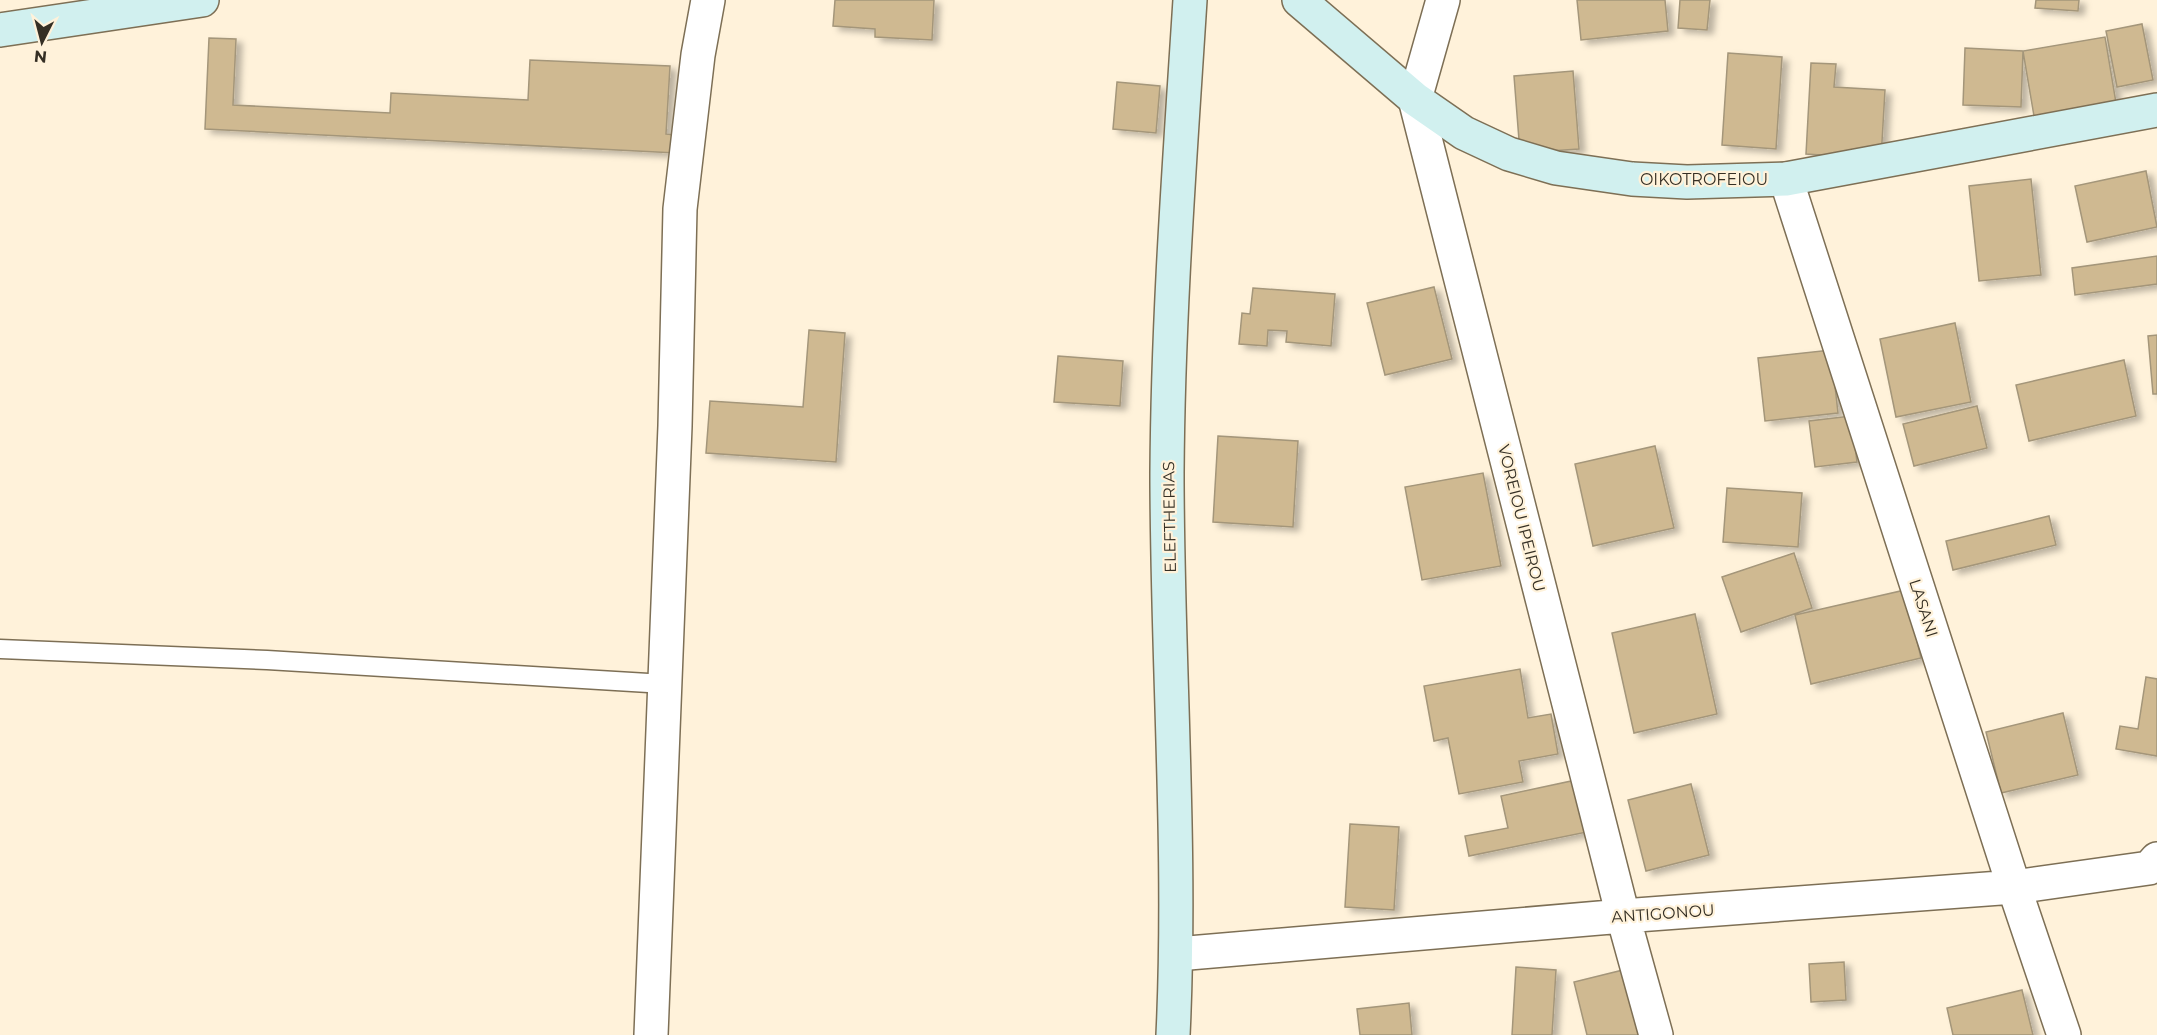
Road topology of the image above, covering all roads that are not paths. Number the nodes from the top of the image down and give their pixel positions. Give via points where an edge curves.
1 (201, 0) edge
2 (708, 0) edge
3 (1190, 0) edge
4 (1299, 0) edge
5 (1443, 0) edge
6 (0, 30) edge
7 (1415, 99) junction
8 (2157, 110) edge
9 (1786, 179) junction
10 (0, 649) edge
11 (665, 684) junction
12 (2153, 864) edge
13 (2014, 887) junction
14 (1623, 916) junction
15 (1177, 954) junction
16 (651, 1035) edge
17 (1173, 1035) edge
18 (1656, 1035) edge
19 (2064, 1035) edge

1 - 6 street
2 - 11 street via 680,209
3 - 15 street, ELEFTHERIAS via 1174,247 1167,473
4 - 7 street, OIKOTROFEIOU
5 - 7 street
7 - 9 street, OIKOTROFEIOU via 1464,133 1509,154 1556,168 1687,182
7 - 14 street, VOREIOU IPEIROU
8 - 9 street, OIKOTROFEIOU
9 - 13 street, LASANI
10 - 11 lane via 267,660
11 - 16 street
12 - 13 street, ANTIGONOU
13 - 14 street, ANTIGONOU
13 - 19 street, LASANI
14 - 15 street, ANTIGONOU
14 - 18 street, VOREIOU IPEIROU
15 - 17 street, ELEFTHERIAS

